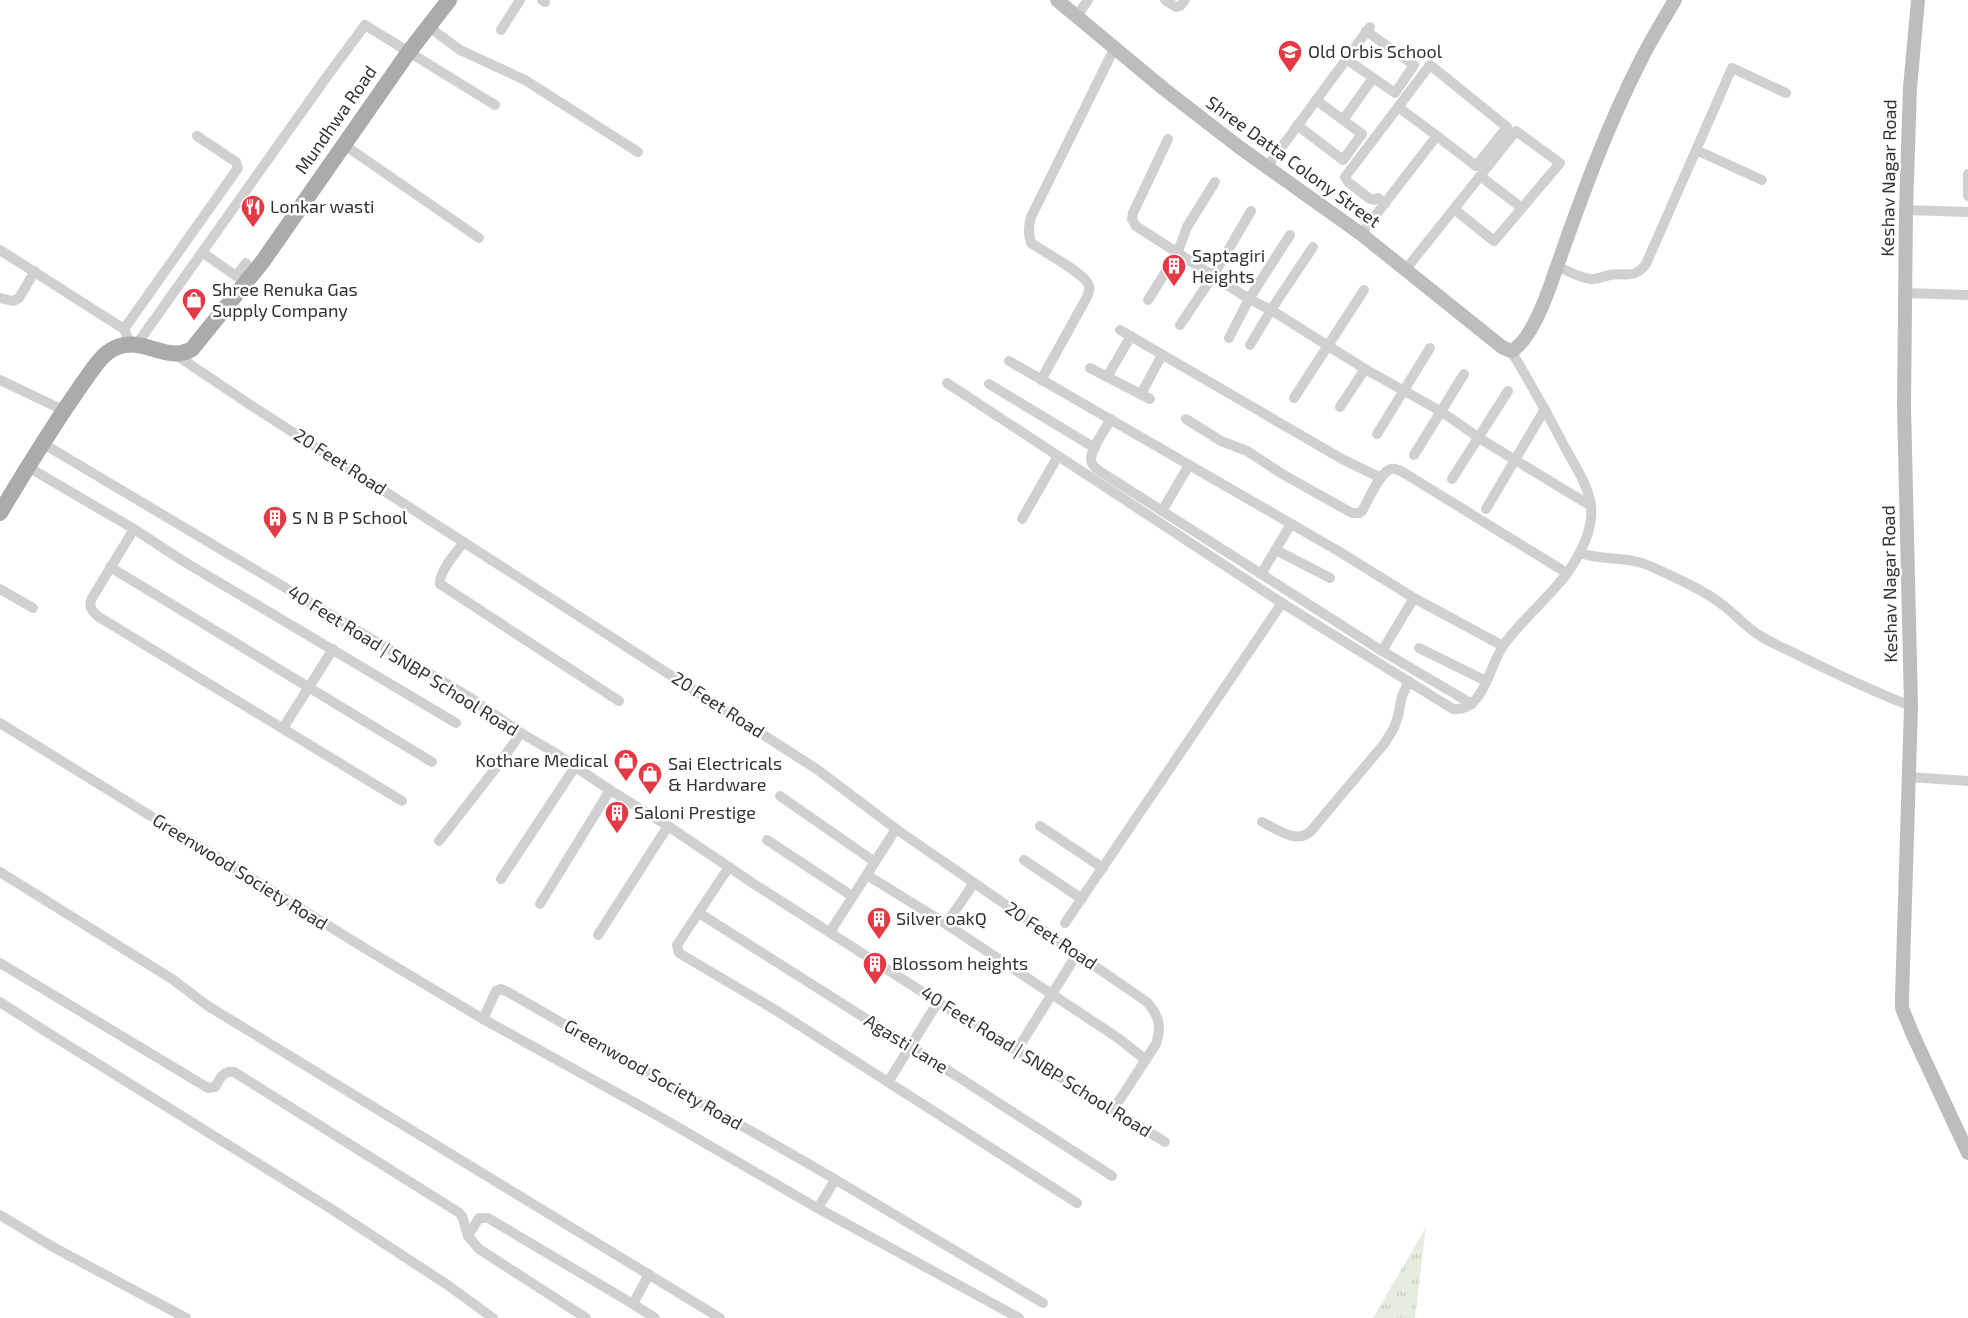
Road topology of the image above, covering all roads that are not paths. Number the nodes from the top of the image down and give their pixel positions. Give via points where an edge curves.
1 (449, 0) edge
2 (520, 0) edge
3 (1056, 0) edge
4 (1088, 0) edge
5 (1165, 0) edge
6 (1186, 0) edge
7 (1675, 0) edge
8 (1918, 0) edge
9 (1076, 17) junction
10 (428, 26) junction
11 (501, 30) dead end
12 (1114, 48) junction
13 (408, 53) junction
14 (1346, 59) junction
15 (1374, 78) junction
16 (1786, 93) dead end
17 (1316, 100) junction
18 (495, 105) dead end
19 (1398, 107) junction
20 (1343, 120) junction
21 (1297, 126) junction
22 (197, 136) dead end
23 (1437, 136) junction
24 (1168, 138) dead end
25 (344, 144) junction
26 (1696, 150) junction
27 (638, 152) dead end
28 (1267, 167) junction
29 (1968, 174) edge
30 (1480, 176) junction
31 (1762, 180) dead end
32 (1215, 182) dead end
33 (1968, 196) edge
34 (1384, 204) junction
35 (1522, 208) junction
36 (1454, 209) junction
37 (1906, 210) junction
38 (1251, 211) dead end
39 (1968, 212) edge
40 (1361, 234) junction
41 (1290, 236) dead end
42 (479, 238) dead end
43 (1313, 247) dead end
44 (0, 250) edge
45 (203, 253) junction
46 (1177, 254) junction
47 (246, 263) dead end
48 (1557, 266) junction
49 (1406, 269) junction
50 (34, 271) junction
51 (1213, 276) junction
52 (1364, 290) dead end
53 (1905, 293) junction
54 (1968, 295) edge
55 (0, 298) edge
56 (1249, 299) junction
57 (1148, 300) dead end
58 (1270, 310) junction
59 (1180, 325) dead end
60 (1120, 330) dead end
61 (1131, 336) junction
62 (1229, 338) dead end
63 (130, 339) junction
64 (1250, 345) dead end
65 (1328, 346) junction
66 (1430, 348) dead end
67 (1511, 350) junction
68 (176, 355) junction
69 (1162, 355) junction
70 (1009, 362) dead end
71 (1090, 368) dead end
72 (1365, 369) junction
73 (1464, 374) dead end
74 (1107, 377) junction
75 (0, 380) edge
76 (1041, 380) junction
77 (946, 383) dead end
78 (989, 384) dead end
79 (1403, 391) junction
80 (1508, 391) dead end
81 (1294, 398) dead end
82 (1340, 407) dead end
83 (1545, 409) junction
84 (63, 410) junction
85 (1442, 412) junction
86 (1111, 419) junction
87 (1186, 419) dead end
88 (1377, 434) dead end
89 (1479, 438) junction
90 (42, 443) junction
91 (1095, 448) junction
92 (1414, 455) dead end
93 (1058, 456) junction
94 (1515, 460) junction
95 (1189, 465) junction
96 (28, 466) junction
97 (1381, 478) junction
98 (1452, 479) dead end
99 (1591, 506) junction
100 (1486, 509) dead end
101 (1162, 511) junction
102 (0, 513) edge
103 (1022, 519) dead end
104 (1291, 524) junction
105 (134, 529) junction
106 (464, 542) junction
107 (1276, 550) junction
108 (1580, 553) junction
109 (110, 567) junction
110 (1567, 573) junction
111 (1261, 574) junction
112 (1330, 578) dead end
113 (0, 589) edge
114 (1414, 598) junction
115 (1282, 603) junction
116 (34, 608) dead end
117 (1502, 646) junction
118 (1419, 648) dead end
119 (334, 649) junction
120 (1382, 651) junction
121 (1409, 681) junction
122 (1486, 681) junction
123 (308, 688) junction
124 (619, 701) dead end
125 (1472, 704) junction
126 (1911, 706) junction
127 (0, 723) edge
128 (456, 723) dead end
129 (283, 728) junction
130 (521, 734) junction
131 (432, 762) dead end
132 (575, 767) junction
133 (1909, 777) junction
134 (1968, 781) edge
135 (610, 790) junction
136 (780, 796) dead end
137 (402, 801) dead end
138 (1262, 822) dead end
139 (668, 826) junction
140 (1040, 826) dead end
141 (896, 829) junction
142 (767, 840) dead end
143 (439, 841) dead end
144 (1024, 860) dead end
145 (875, 862) junction
146 (728, 867) junction
147 (1102, 868) junction
148 (0, 872) edge
149 (867, 875) junction
150 (501, 880) dead end
151 (974, 883) junction
152 (852, 896) junction
153 (1082, 898) junction
154 (540, 904) dead end
155 (699, 913) junction
156 (946, 924) junction
157 (1065, 924) dead end
158 (830, 932) junction
159 (598, 935) dead end
160 (1077, 954) junction
161 (0, 963) edge
162 (1052, 994) junction
163 (0, 1002) edge
164 (938, 1002) junction
165 (483, 1019) junction
166 (908, 1047) junction
167 (1017, 1050) junction
168 (1146, 1060) junction
169 (888, 1082) junction
170 (1113, 1110) junction
171 (1165, 1142) dead end
172 (1968, 1153) edge
173 (1112, 1176) dead end
174 (835, 1180) junction
175 (1077, 1202) dead end
176 (818, 1208) junction
177 (0, 1215) edge
178 (468, 1236) junction
179 (649, 1274) junction
180 (1043, 1303) dead end
181 (633, 1304) junction
182 (186, 1318) edge
183 (492, 1318) edge
184 (586, 1318) edge
185 (655, 1318) edge
186 (720, 1318) edge
187 (1019, 1318) edge

1 - 10 main road, Mundhwa Road
2 - 11 street
3 - 9 street, Shree Datta Colony Street
4 - 9 street
5 - 6 street via 1176,7
7 - 48 street via 1641,60 1604,141
8 - 37 street, Keshav Nagar Road via 1910,88
9 - 12 street, Shree Datta Colony Street
10 - 13 main road, Mundhwa Road
10 - 27 street via 460,50 525,80
12 - 28 street, Shree Datta Colony Street
12 - 76 street via 1028,225 1032,244 1080,275 1090,289
13 - 18 street
13 - 25 main road, Mundhwa Road
13 - 45 street via 365,25
14 - 15 street
14 - 15 street via 1368,29 1414,65 1395,93
14 - 17 street
15 - 20 street
16 - 26 street via 1732,68
17 - 20 street
17 - 21 street
19 - 23 street
19 - 23 street via 1430,65 1507,127 1476,166
19 - 34 street via 1345,177 1370,198 1378,198
20 - 21 street via 1362,134 1343,160
21 - 28 street
22 - 63 street via 236,162 238,168
23 - 34 street
24 - 46 street via 1132,219 1136,226
25 - 42 street
25 - 68 main road, Mundhwa Road via 263,261 192,348
26 - 31 street
26 - 48 street via 1641,272 1610,275 1598,280
28 - 40 street, Shree Datta Colony Street
29 - 33 street
30 - 35 street
30 - 35 street via 1516,131 1560,163
30 - 36 street
32 - 46 street via 1186,227
34 - 40 street
35 - 36 street via 1494,241
36 - 49 street
37 - 39 street
37 - 53 street, Keshav Nagar Road
38 - 51 street
40 - 49 street, Shree Datta Colony Street
41 - 56 street
43 - 58 street
44 - 50 street
45 - 47 street via 236,276
45 - 63 street
46 - 51 street
46 - 57 street
48 - 67 street via 1535,322 1517,348
49 - 67 street, Shree Datta Colony Street via 1502,347
50 - 55 street via 19,298 13,301
50 - 63 street
51 - 56 street
51 - 59 street
52 - 65 street
53 - 54 street
53 - 126 street, Keshav Nagar Road via 1904,406
56 - 58 street
56 - 62 street
58 - 64 street
58 - 65 street
60 - 61 street
61 - 69 street
61 - 74 street
63 - 68 main road
63 - 84 main road via 101,358
65 - 72 street
65 - 81 street
66 - 79 street
67 - 83 street
68 - 106 street, 20 Feet Road
69 - 74 street via 1145,396
69 - 97 street via 1342,459
70 - 76 street
71 - 74 street
72 - 79 street
72 - 82 street
73 - 85 street
75 - 84 street
76 - 86 street
77 - 93 street
78 - 91 street
79 - 85 street
79 - 88 street
80 - 89 street
83 - 94 street
83 - 99 street via 1585,485
84 - 90 main road
85 - 89 street
85 - 92 street
86 - 91 street
86 - 95 street
87 - 97 street via 1352,513 1362,511
89 - 94 street
89 - 98 street
90 - 96 main road
90 - 130 street, 40 Feet Road | SNBP School Road via 471,698
91 - 101 street via 1091,459 1095,468
93 - 103 street
93 - 115 street
94 - 99 street
94 - 100 street
95 - 101 street
95 - 104 street
96 - 102 main road
96 - 105 street
97 - 110 street via 1392,468 1401,472
99 - 108 street via 1587,536
101 - 111 street
104 - 107 street
104 - 114 street
105 - 109 street
105 - 119 street
106 - 124 street via 442,574 440,584
106 - 141 street, 20 Feet Road via 818,770
107 - 111 street
107 - 112 street
108 - 110 street
108 - 126 street via 1598,558 1626,558 1650,566 1718,602 1777,646
109 - 123 street
109 - 129 street via 92,598 91,610
110 - 117 street
111 - 120 street
113 - 116 street
114 - 117 street
114 - 120 street
115 - 121 street
115 - 147 street
117 - 122 street
118 - 122 street
119 - 123 street
119 - 128 street
120 - 125 street
121 - 125 street via 1453,709 1463,710
121 - 138 street via 1394,728 1384,744 1310,832 1294,837
122 - 125 street
123 - 129 street
123 - 131 street
126 - 133 street, Keshav Nagar Road
127 - 165 street, Greenwood Society Road
129 - 137 street
130 - 132 street, 40 Feet Road | SNBP School Road
130 - 143 street
132 - 135 street, 40 Feet Road | SNBP School Road
132 - 150 street
133 - 134 street
133 - 172 street, Keshav Nagar Road via 1902,1008
135 - 139 street, 40 Feet Road | SNBP School Road
135 - 154 street
136 - 145 street
139 - 146 street, 40 Feet Road | SNBP School Road
139 - 159 street
140 - 147 street
141 - 145 street
141 - 151 street, 20 Feet Road
142 - 152 street
144 - 153 street
145 - 149 street
146 - 155 street
146 - 158 street, 40 Feet Road | SNBP School Road
147 - 153 street
148 - 179 street via 172,979 208,1006
149 - 152 street
149 - 156 street
151 - 156 street
151 - 160 street, 20 Feet Road
152 - 158 street
153 - 157 street
155 - 166 street, Agasti Lane
155 - 169 street via 677,945 679,953
156 - 162 street
158 - 164 street, 40 Feet Road | SNBP School Road
160 - 162 street
160 - 168 street, 20 Feet Road via 1147,1002 1155,1012 1160,1025 1159,1034
161 - 178 street via 208,1088 214,1087 224,1073 234,1072 458,1212
162 - 167 street
162 - 168 street
163 - 183 street via 340,1215
164 - 166 street
164 - 167 street, 40 Feet Road | SNBP School Road
165 - 174 street, Greenwood Society Road via 496,991 508,992
165 - 176 street, Greenwood Society Road
166 - 169 street
166 - 173 street, Agasti Lane
167 - 170 street, 40 Feet Road | SNBP School Road
168 - 170 street, 20 Feet Road
169 - 175 street
170 - 171 street, 40 Feet Road | SNBP School Road
174 - 176 street
174 - 180 street, Greenwood Society Road
176 - 187 street, Greenwood Society Road
177 - 182 street
178 - 181 street via 479,1218 488,1218
178 - 184 street via 479,1249
179 - 181 street
179 - 186 street
181 - 185 street

